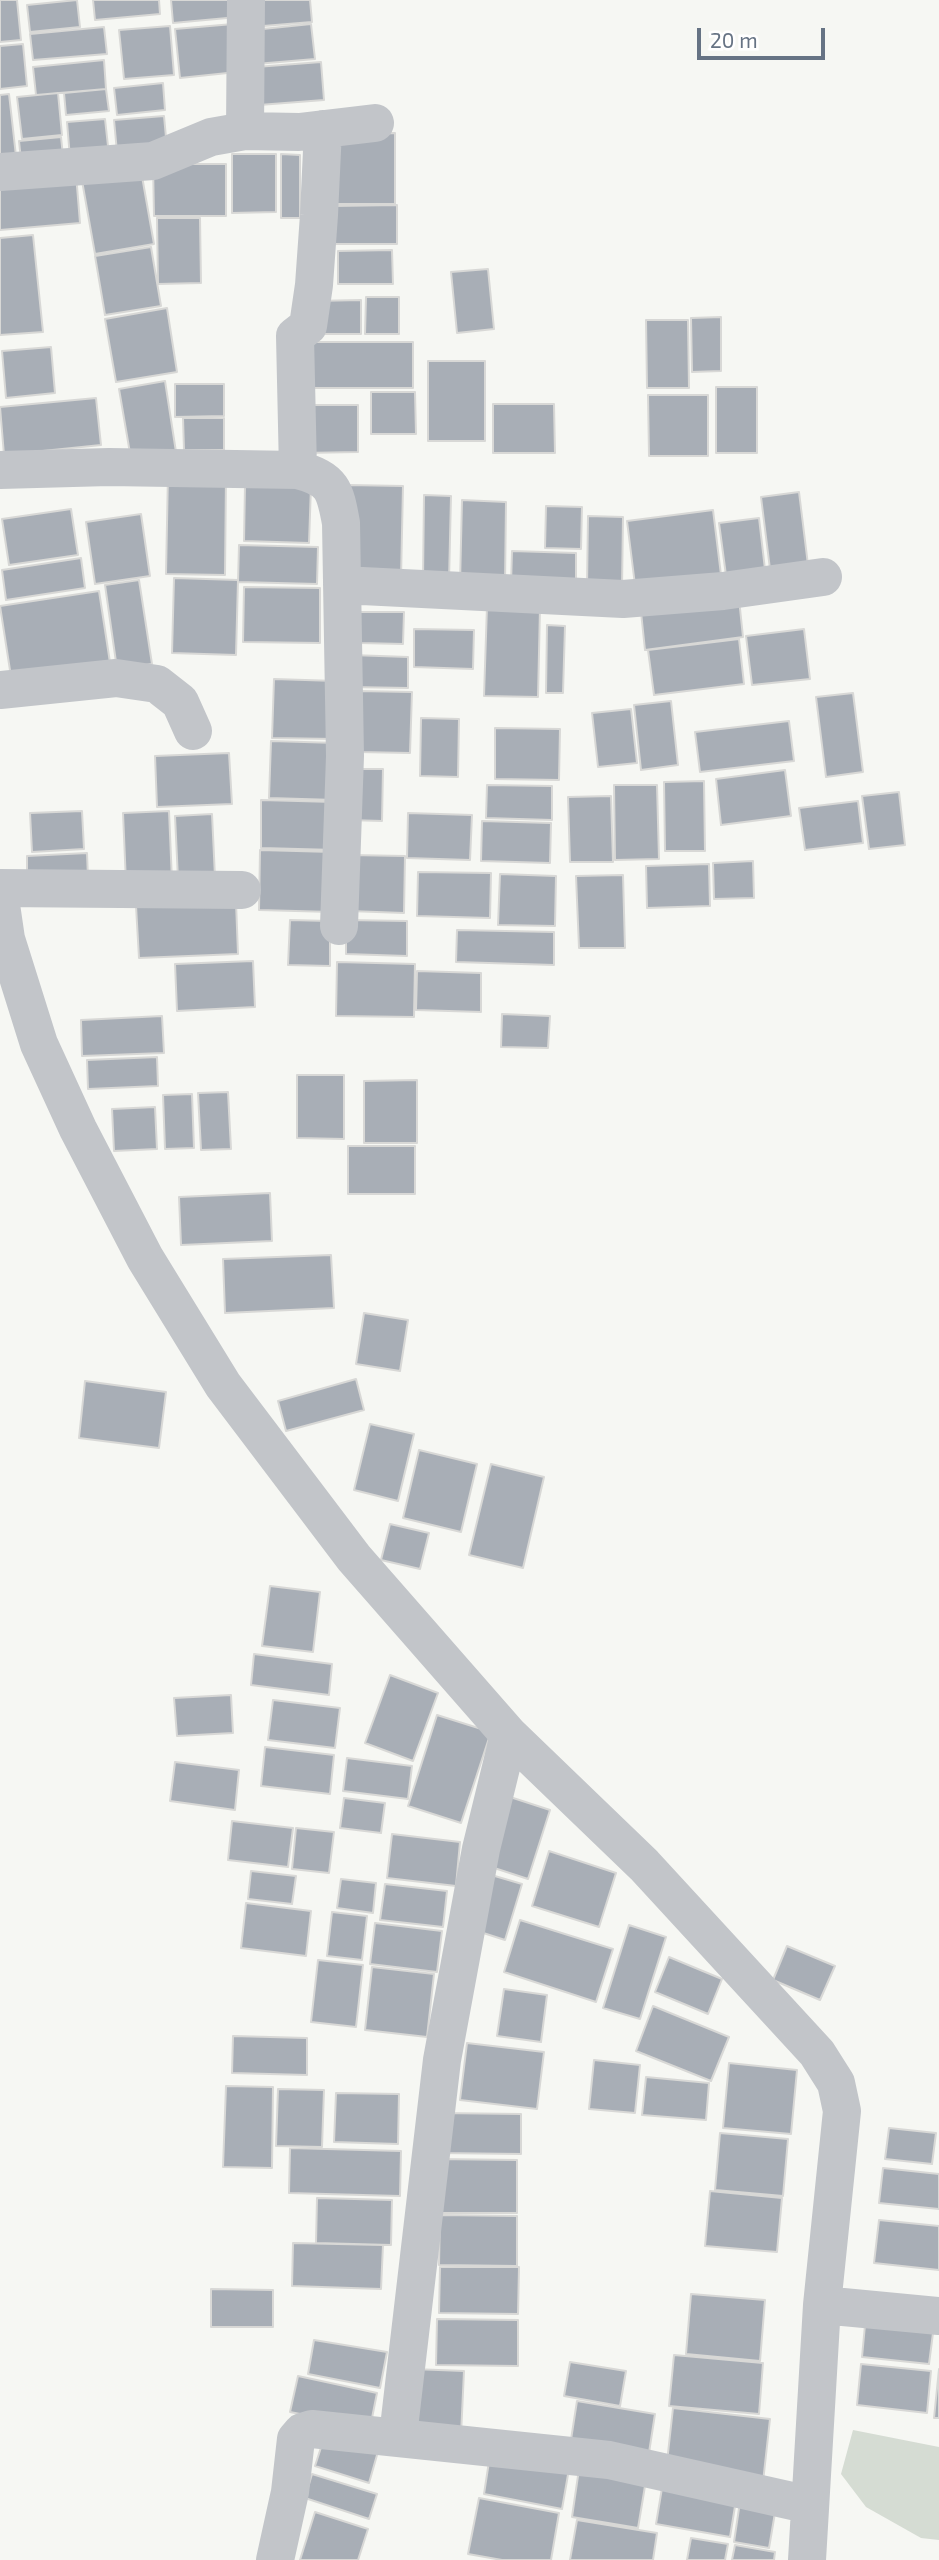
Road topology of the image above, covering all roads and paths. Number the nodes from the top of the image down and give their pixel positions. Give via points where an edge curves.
1 (246, 0) edge
2 (375, 123) dead end
3 (323, 129) junction
4 (245, 131) junction
5 (0, 172) edge
6 (0, 470) edge
7 (298, 470) junction
8 (823, 577) dead end
9 (342, 585) junction
10 (0, 690) edge
11 (192, 731) dead end
12 (0, 888) edge
13 (242, 890) dead end
14 (0, 898) edge
15 (339, 926) dead end
16 (509, 1735) junction
17 (822, 2305) junction
18 (939, 2316) edge
19 (398, 2436) junction
20 (810, 2505) junction
21 (275, 2560) edge
22 (807, 2560) edge

1 - 4 street
2 - 3 street
3 - 4 street
3 - 7 street via 314,285 307,326 295,336
4 - 5 street via 211,137 153,161
6 - 7 street
7 - 9 street via 317,475 334,490 341,523
8 - 9 street via 623,599
9 - 15 street via 345,756
10 - 11 street via 116,678 157,684 180,702
12 - 13 street
14 - 16 street via 6,939 39,1044 145,1258 223,1385 354,1558
16 - 17 street via 644,1865 817,2053 836,2083 842,2111
16 - 19 street via 481,1849 442,2060
17 - 18 street
17 - 20 street
19 - 20 street via 609,2460
19 - 21 street via 334,2429 302,2432 296,2439
20 - 22 street

